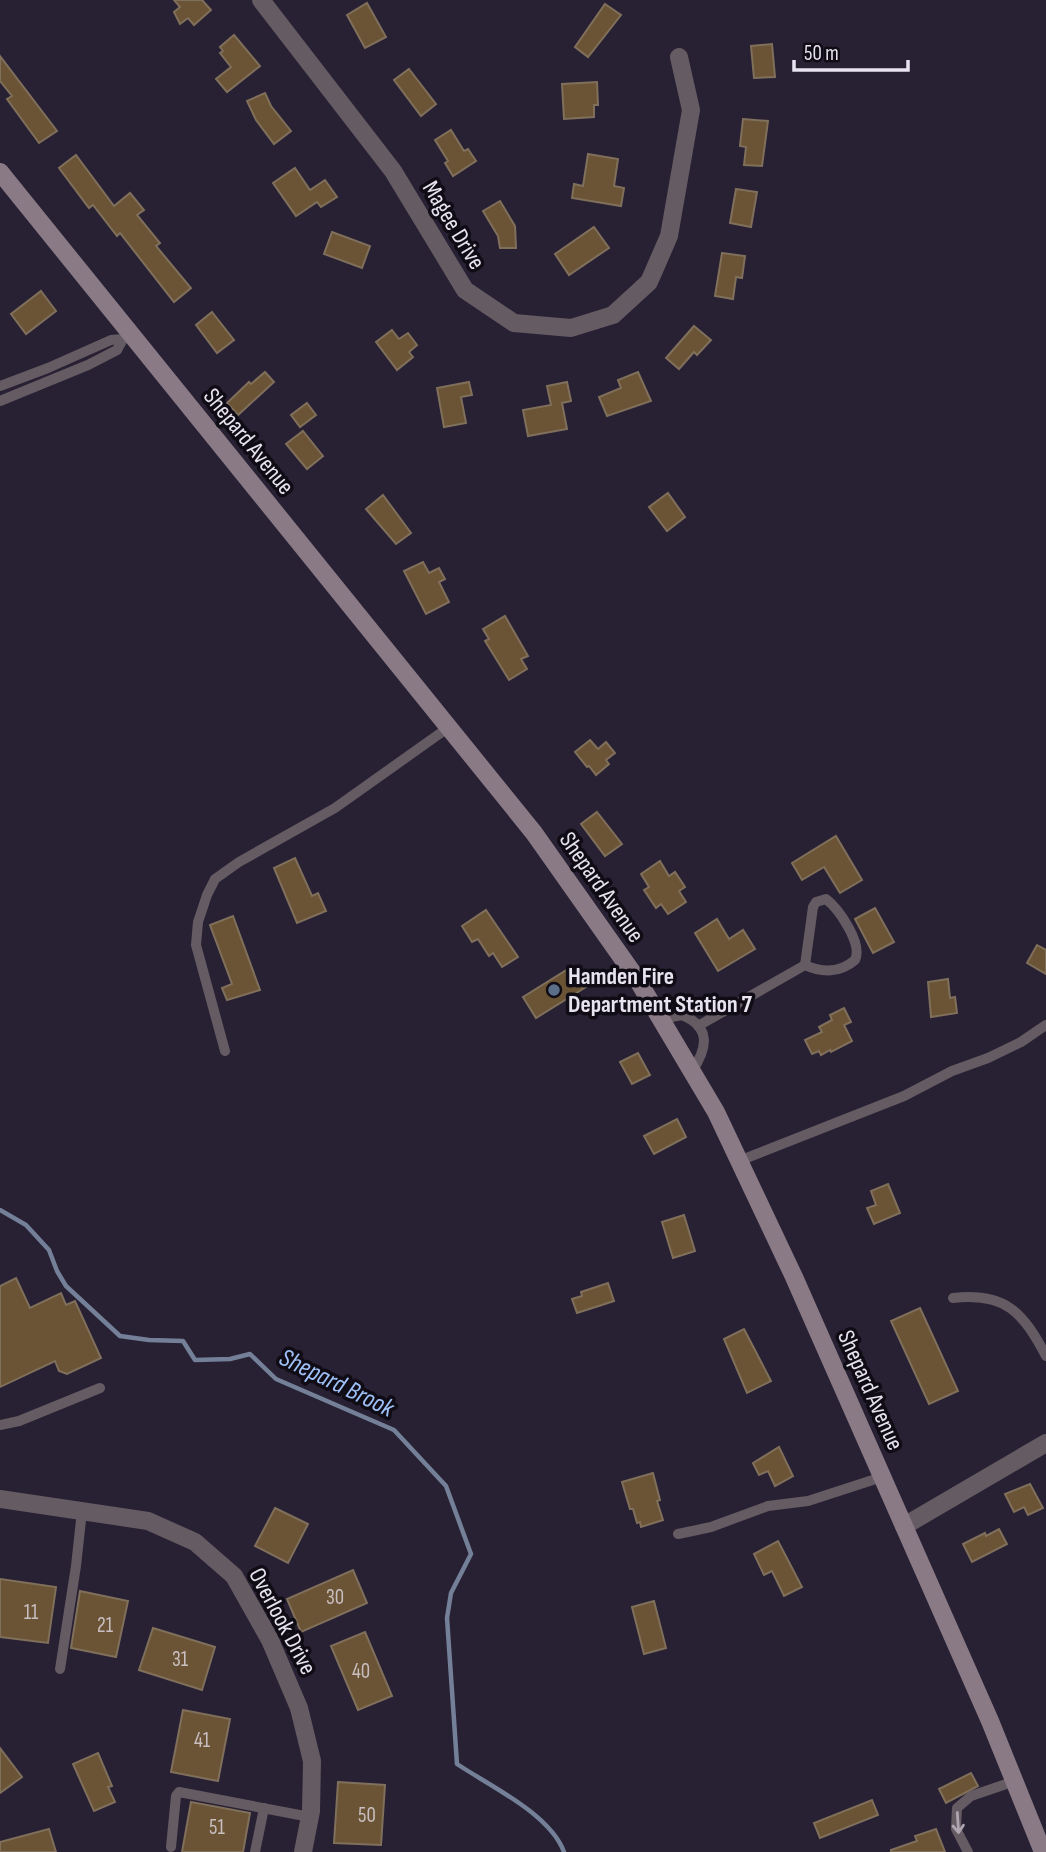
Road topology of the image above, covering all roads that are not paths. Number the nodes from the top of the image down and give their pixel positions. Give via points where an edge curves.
1 (261, 0) edge
2 (679, 57) dead end
3 (0, 172) edge
4 (127, 336) junction
5 (0, 386) edge
6 (0, 401) edge
7 (449, 727) junction
8 (805, 965) junction
9 (661, 1019) junction
10 (1046, 1025) edge
11 (698, 1026) junction
12 (225, 1051) dead end
13 (692, 1071) junction
14 (739, 1161) junction
15 (953, 1298) dead end
16 (1046, 1356) edge
17 (100, 1388) dead end
18 (0, 1425) edge
19 (1046, 1443) edge
20 (883, 1478) junction
21 (0, 1499) edge
22 (82, 1511) junction
23 (904, 1526) junction
24 (678, 1534) dead end
25 (60, 1669) dead end
26 (1015, 1781) junction
27 (264, 1808) junction
28 (310, 1817) junction
29 (171, 1847) dead end
30 (255, 1852) edge
31 (303, 1852) edge
32 (968, 1852) edge
33 (1043, 1852) edge

1 - 2 street, Magee Drive via 393,171 465,290 514,323 570,328 613,315 649,282 669,236 691,110
3 - 4 main road, Shepard Avenue
4 - 5 lane
4 - 6 lane via 117,350 98,360
4 - 7 main road, Shepard Avenue
7 - 9 main road, Shepard Avenue via 534,833
7 - 12 lane via 335,808 215,880 198,922 196,946
8 - 8 lane via 834,971 858,956 855,941 826,898 813,906
8 - 11 lane
9 - 11 lane via 682,1015
9 - 13 main road, Shepard Avenue
10 - 14 lane via 1021,1042 904,1096
11 - 13 lane via 705,1045
13 - 14 main road, Shepard Avenue
14 - 20 main road, Shepard Avenue
15 - 16 lane via 987,1297 1004,1303 1023,1320
17 - 18 lane
19 - 23 street
20 - 23 main road, Shepard Avenue
20 - 24 lane
21 - 22 street, Overlook Drive
22 - 25 lane
22 - 28 street, Overlook Drive via 148,1521 195,1542 234,1576 270,1640 299,1707 312,1761
23 - 26 main road, Shepard Avenue
26 -> 32 lane via 971,1796 957,1808 956,1829
26 - 33 main road, Shepard Avenue
27 - 28 lane
27 - 29 lane via 179,1792
27 - 30 lane
28 - 31 street, Overlook Drive

